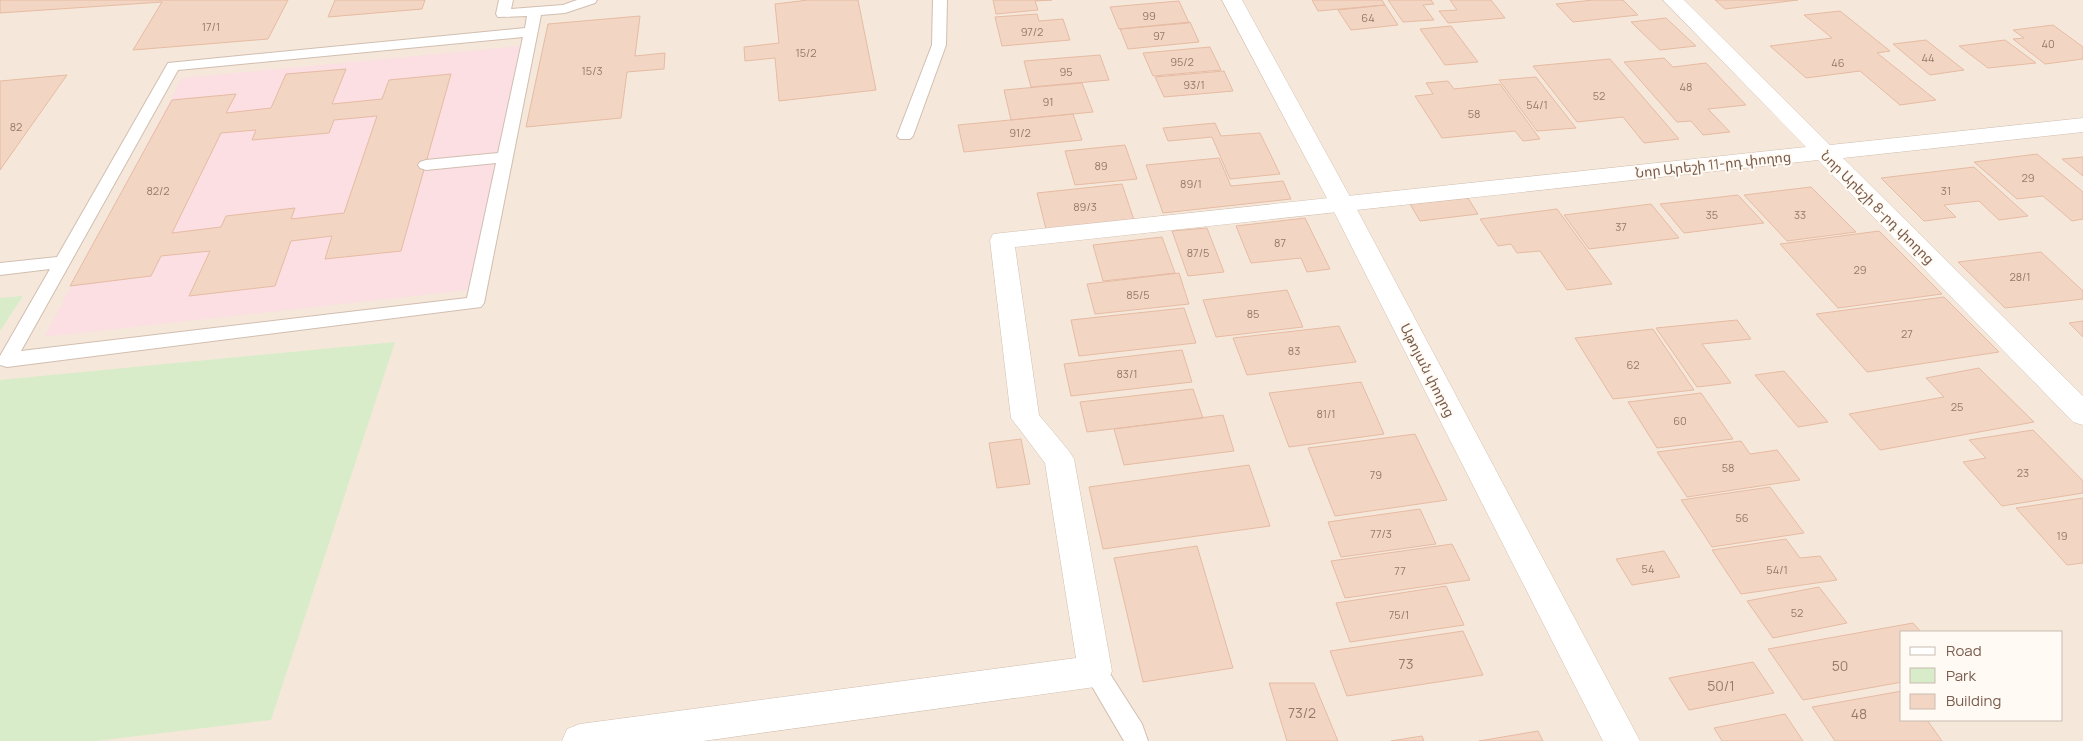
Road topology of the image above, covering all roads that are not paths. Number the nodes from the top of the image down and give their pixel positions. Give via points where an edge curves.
1 (506, 0) edge
2 (590, 0) edge
3 (940, 0) edge
4 (1232, 0) edge
5 (1673, 0) edge
6 (535, 11) junction
7 (531, 32) junction
8 (2083, 125) edge
9 (905, 136) dead end
10 (1824, 152) junction
11 (505, 157) junction
12 (426, 165) dead end
13 (1342, 204) junction
14 (62, 262) junction
15 (0, 269) edge
16 (2083, 414) edge
17 (1095, 671) junction
18 (580, 741) edge
19 (1136, 741) edge
20 (1622, 741) edge

1 - 6 lane via 503,14
2 - 6 lane via 565,9
3 - 9 lane via 939,45
4 - 13 street, Աթոյան փողոց
5 - 10 street, Նոր Արեշի 8-րդ փողոց
6 - 7 lane
7 - 11 lane
7 - 14 lane via 173,66
8 - 10 street, Նոր Արեշի 11-րդ փողոց
10 - 13 street, Նոր Արեշի 11-րդ փողոց
10 - 16 street, Նոր Արեշի 8-րդ փողոց
11 - 12 lane
11 - 14 lane via 475,303 7,360
13 - 17 street, Նոր Արեշի 11-րդ փողոց via 1002,240 1025,418 1059,459
13 - 20 street, Աթոյան փողոց
14 - 15 lane
17 - 18 street
17 - 19 lane

